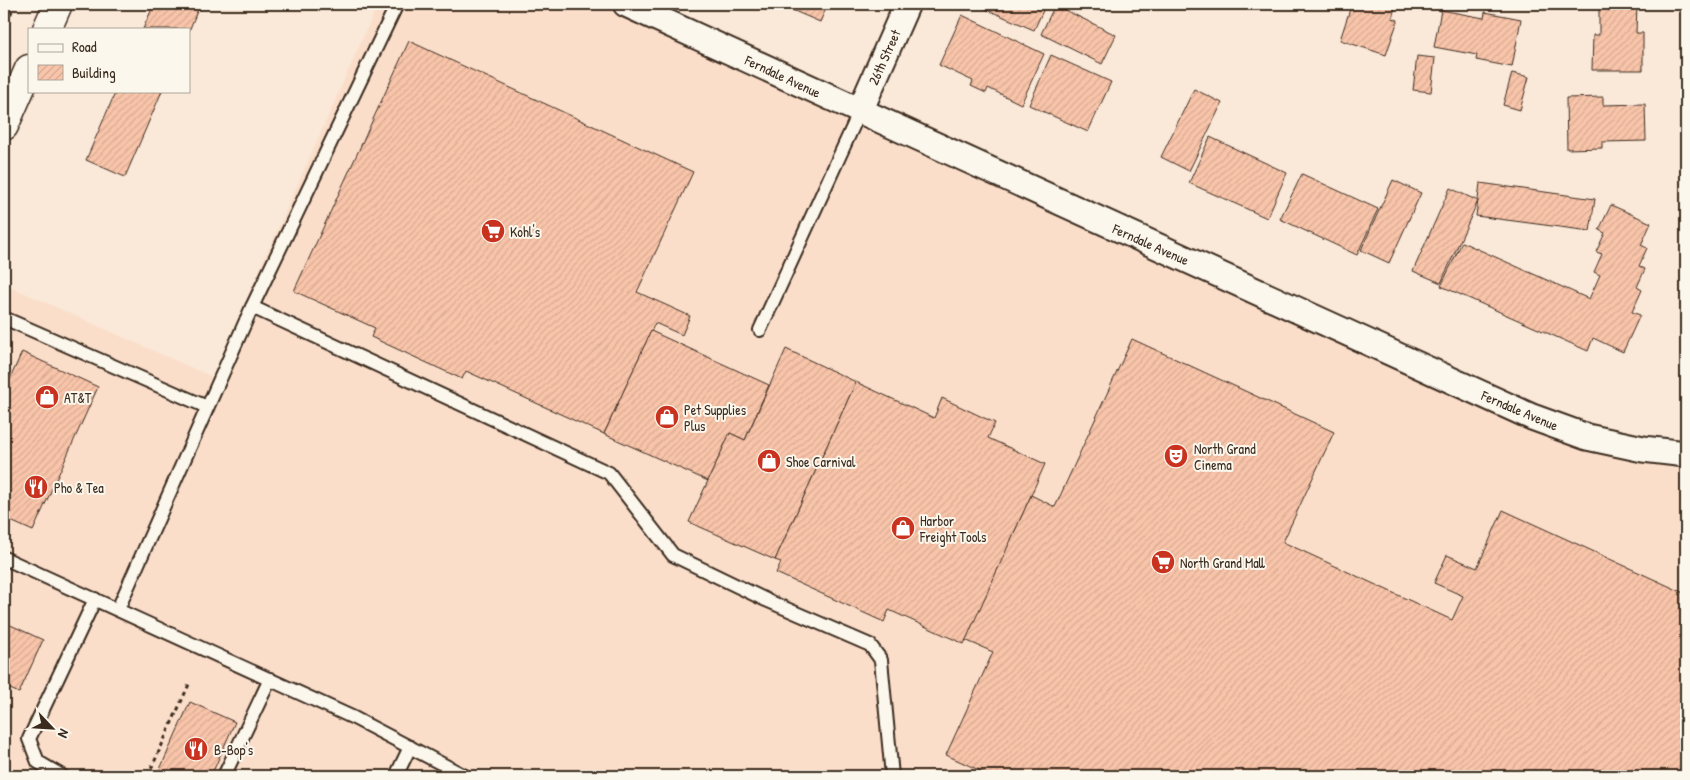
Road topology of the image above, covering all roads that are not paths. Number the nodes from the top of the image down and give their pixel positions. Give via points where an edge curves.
1 (58, 4) edge
2 (397, 4) edge
3 (626, 4) edge
4 (907, 4) edge
5 (47, 28) edge
6 (28, 71) edge
7 (860, 111) junction
8 (6, 114) edge
9 (252, 307) junction
10 (4, 318) edge
11 (760, 330) dead end
12 (207, 408) junction
13 (1685, 447) edge
14 (4, 558) edge
15 (95, 599) junction
16 (118, 609) junction
17 (270, 679) junction
18 (410, 747) junction
19 (62, 776) edge
20 (224, 776) edge
21 (396, 776) edge
22 (466, 776) edge
23 (892, 776) edge

1 - 5 main road
2 - 9 lane
3 - 7 street, Ferndale Avenue
4 - 7 street, 26th Street
6 - 8 main road
7 - 11 lane
7 - 13 street, Ferndale Avenue via 1532,417 1587,437 1643,450
9 - 12 lane
9 - 23 lane via 610,473 673,555 870,645 881,660
10 - 12 lane
12 - 16 lane
14 - 15 lane
15 - 16 lane
15 - 19 lane via 29,739 38,762
16 - 17 lane
17 - 18 lane
17 - 20 lane
18 - 21 lane
18 - 22 lane

